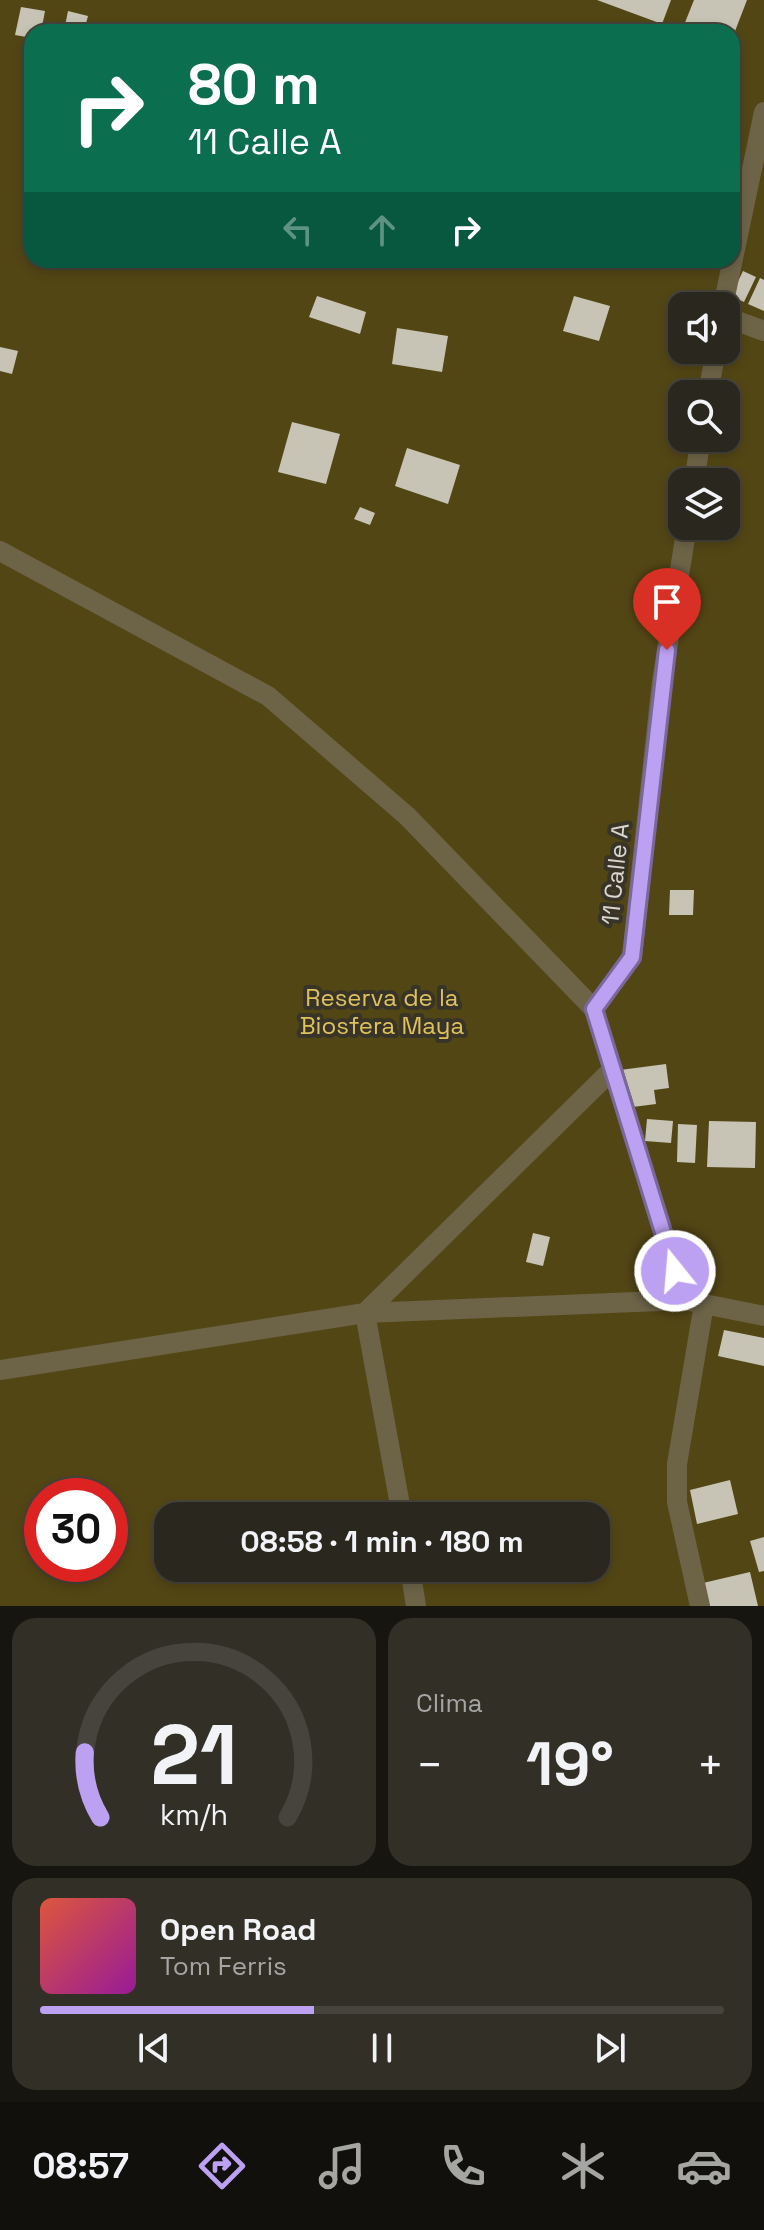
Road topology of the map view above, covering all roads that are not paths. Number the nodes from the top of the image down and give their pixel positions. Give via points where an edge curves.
1 (764, 112) edge
2 (740, 226) edge
3 (731, 268) edge
4 (726, 292) edge
5 (740, 322) edge
6 (764, 331) edge
7 (685, 540) edge
8 (0, 551) edge
9 (594, 1009) junction
10 (613, 1069) junction
11 (694, 1302) junction
12 (365, 1313) junction
13 (764, 1316) edge
14 (0, 1370) edge
15 (399, 1502) edge
16 (412, 1582) edge
17 (416, 1606) edge
18 (700, 1606) edge

1 - 2 street
3 - 4 street
5 - 6 street
7 - 9 street, 11 Calle A via 662,681 632,957
8 - 9 street via 268,696 407,816
9 - 10 street
10 - 11 street
10 - 12 street
11 - 12 street
11 - 13 street
11 - 18 street via 677,1502
12 - 14 street
12 - 15 street
16 - 17 street

